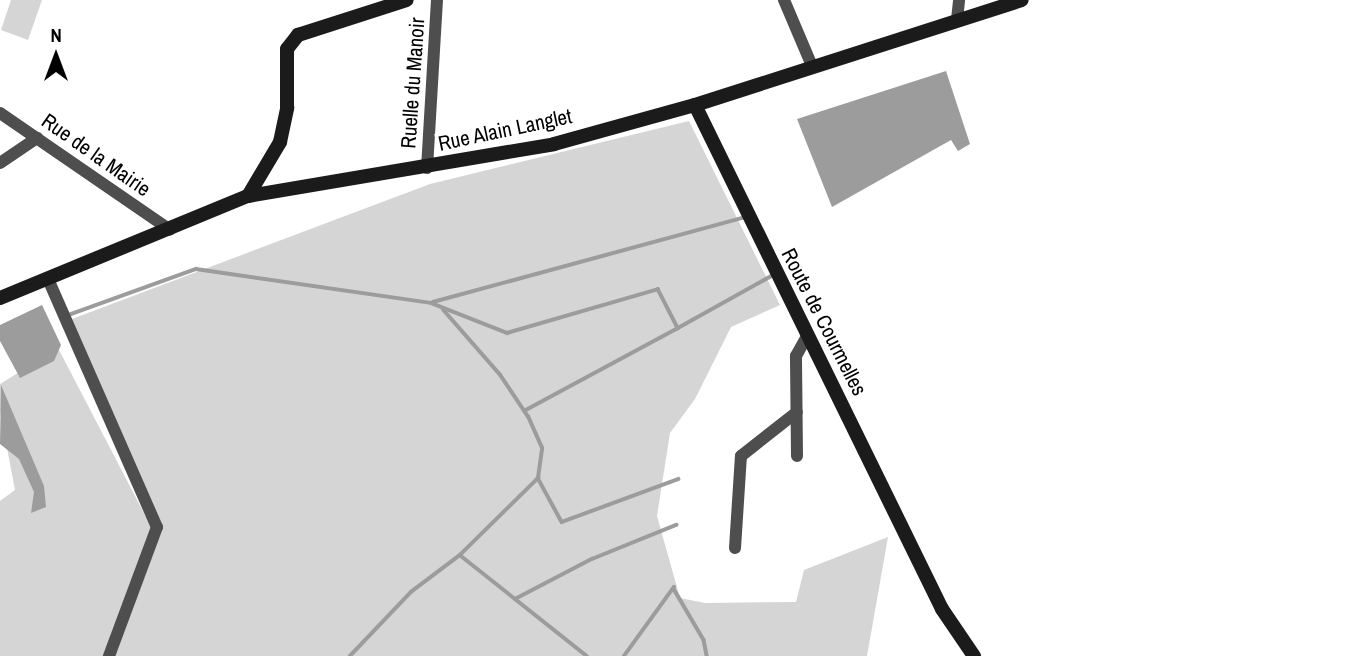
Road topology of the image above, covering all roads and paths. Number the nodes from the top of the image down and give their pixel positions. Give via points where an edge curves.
1 (407, 0) edge
2 (437, 0) edge
3 (784, 0) edge
4 (959, 0) edge
5 (1022, 0) edge
6 (957, 20) junction
7 (812, 66) junction
8 (695, 105) junction
9 (0, 113) edge
10 (37, 138) junction
11 (0, 163) edge
12 (426, 168) junction
13 (247, 196) junction
14 (170, 230) junction
15 (48, 279) junction
16 (0, 298) edge
17 (808, 334) junction
18 (797, 412) junction
19 (797, 456) dead end
20 (735, 548) dead end
21 (109, 656) edge
22 (974, 656) edge

1 - 13 street via 299,35 287,49 288,108 280,142
2 - 12 street, Ruelle du Manoir
3 - 7 street
4 - 6 street
5 - 6 street, Rue Alain Langlet
6 - 7 street, Rue Alain Langlet
7 - 8 street, Rue Alain Langlet
8 - 12 street, Rue Alain Langlet via 554,144
8 - 17 street, Route de Courmelles
9 - 10 street, Rue de la Mairie
10 - 11 street
10 - 14 street, Rue de la Mairie
12 - 13 street, Rue Alain Langlet
13 - 14 street, Rue Alain Langlet
14 - 15 street, Rue Alain Langlet
15 - 16 street, Rue Alain Langlet
15 - 21 street via 157,527
17 - 18 street via 796,356
17 - 22 street, Route de Courmelles via 942,609
18 - 19 street
18 - 20 street via 741,456

